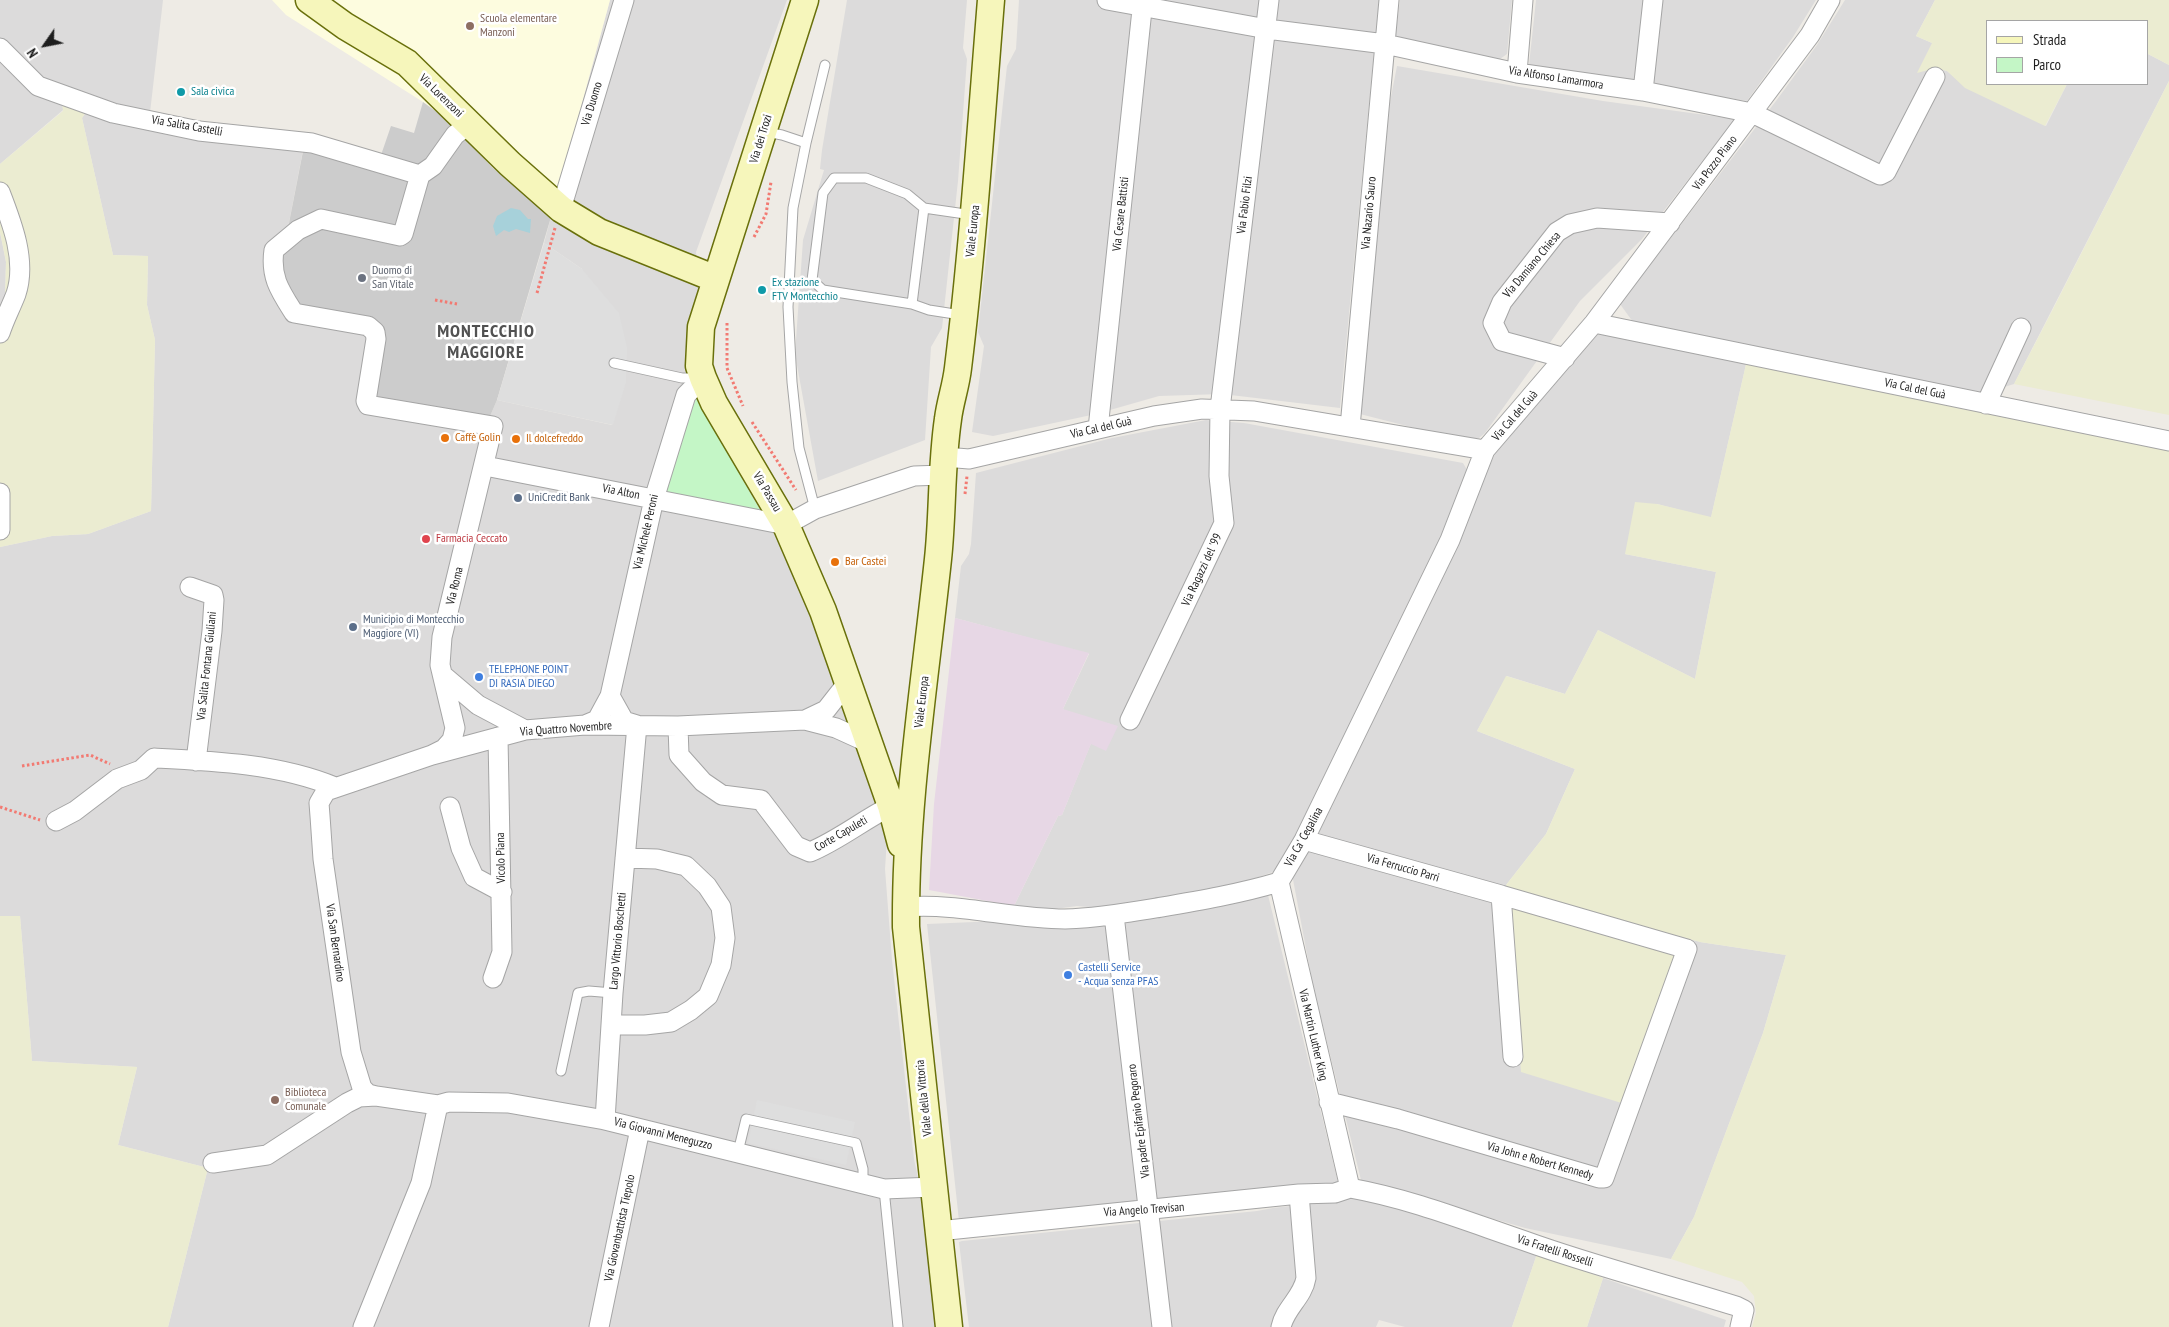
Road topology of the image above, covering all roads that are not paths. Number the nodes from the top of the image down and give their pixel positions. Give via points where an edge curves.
1 (309, 0) edge
2 (624, 0) edge
3 (805, 0) edge
4 (991, 0) edge
5 (995, 0) edge
6 (1107, 0) edge
7 (1268, 0) edge
8 (1389, 0) edge
9 (1523, 0) edge
10 (1653, 0) edge
11 (1830, 0) edge
12 (1143, 4) edge
13 (1267, 29) junction
14 (1384, 44) junction
15 (0, 48) edge
16 (825, 65) dead end
17 (1517, 73) junction
18 (1935, 76) dead end
19 (984, 90) junction
20 (1643, 91) junction
21 (1752, 113) junction
22 (470, 124) junction
23 (763, 132) junction
24 (806, 143) junction
25 (420, 175) junction
26 (0, 192) edge
27 (561, 208) junction
28 (924, 208) junction
29 (975, 215) junction
30 (1670, 223) junction
31 (716, 279) junction
32 (912, 304) junction
33 (964, 316) junction
34 (1594, 323) junction
35 (2020, 328) dead end
36 (0, 333) edge
37 (1565, 358) junction
38 (614, 363) dead end
39 (703, 378) junction
40 (1986, 404) junction
41 (1220, 410) junction
42 (1350, 426) junction
43 (1098, 429) junction
44 (2169, 441) edge
45 (1485, 450) junction
46 (485, 466) junction
47 (950, 467) junction
48 (0, 493) edge
49 (654, 499) junction
50 (815, 509) junction
51 (786, 525) junction
52 (0, 530) edge
53 (190, 586) dead end
54 (445, 677) junction
55 (848, 682) junction
56 (610, 696) junction
57 (805, 720) junction
58 (1130, 720) dead end
59 (585, 725) junction
60 (637, 725) junction
61 (678, 726) junction
62 (525, 730) junction
63 (498, 737) junction
64 (869, 743) junction
65 (432, 755) junction
66 (196, 761) junction
67 (335, 787) junction
68 (891, 806) junction
69 (450, 807) dead end
70 (56, 821) road end
71 (1304, 840) junction
72 (625, 858) junction
73 (908, 869) junction
74 (1278, 882) junction
75 (502, 892) junction
76 (1501, 896) junction
77 (906, 907) junction
78 (1114, 915) junction
79 (1687, 949) joint
80 (493, 978) dead end
81 (613, 993) junction
82 (612, 1025) junction
83 (1513, 1057) dead end
84 (561, 1071) dead end
85 (376, 1096) junction
86 (1329, 1102) junction
87 (438, 1105) junction
88 (605, 1120) junction
89 (640, 1129) junction
90 (738, 1152) junction
91 (213, 1163) dead end
92 (863, 1182) junction
93 (934, 1187) junction
94 (1350, 1188) junction
95 (884, 1189) junction
96 (1299, 1194) junction
97 (1150, 1211) junction
98 (938, 1231) junction
99 (363, 1327) edge
100 (600, 1327) edge
101 (898, 1327) edge
102 (949, 1327) edge
103 (1162, 1327) edge
104 (1281, 1327) edge
105 (1740, 1327) edge

1 - 22 main road, Via Lorenzoni via 407,63
2 - 27 street, Via Duomo
3 - 23 main road, Via dei Trozi
4 - 19 main road, Viale Europa
5 - 19 main road, Viale Europa
6 - 12 street, Via Alfonso Lamarmora
7 - 13 street, Via Fabio Filzi
8 - 14 street, Via Nazario Sauro
9 - 17 street
10 - 20 street
11 - 21 street, Via Pozzo Piano via 1810,35
12 - 13 street, Via Alfonso Lamarmora
12 - 43 street, Via Cesare Battisti
13 - 14 street, Via Alfonso Lamarmora
13 - 41 street, Via Fabio Filzi
14 - 17 street, Via Alfonso Lamarmora
14 - 42 street, Via Nazario Sauro
15 - 25 street, Via Salita Castelli via 38,86 113,113 199,131 312,143
16 - 24 lane
17 - 20 street, Via Alfonso Lamarmora
18 - 21 street, Via Alfonso Lamarmora via 1886,172 1880,176
19 - 29 main road, Viale Europa
20 - 21 street, Via Alfonso Lamarmora
21 - 30 street, Via Pozzo Piano
22 - 25 street via 455,135 433,166
22 - 27 main road, Via Lorenzoni
23 - 24 lane
23 - 31 main road, Via dei Trozi
24 - 50 lane via 793,208 788,306 799,448
25 - 46 street, Via Roma via 403,234 400,236 320,219 298,230 274,250 274,277 294,313 368,326 375,332 368,405 493,426
26 - 36 street via 19,257 16,293
27 - 31 main road via 599,232
28 - 29 lane
28 - 32 lane
28 - 32 lane via 907,194 866,178 834,178 823,193 815,239 812,280 823,290
29 - 33 main road, Viale Europa
30 - 34 street, Via Pozzo Piano
30 - 37 street, Via Damiano Chiesa via 1597,218 1570,224 1557,232 1502,302 1493,323 1502,341
31 - 39 main road, Via Passau via 701,327 699,366
32 - 33 lane
33 - 47 main road, Viale Europa via 958,372 948,418
34 - 37 street, Via Cal del Guà
34 - 40 street, Via Cal del Guà
35 - 40 street
37 - 45 street, Via Cal del Guà
38 - 39 lane via 682,378
39 - 49 street, Via Michele Peroni via 686,395
39 - 51 main road, Via Passau
40 - 44 street, Via Cal del Guà
41 - 42 street, Via Cal del Guà via 1254,410
41 - 43 street, Via Cal del Guà via 1202,409 1154,416
41 - 58 street, Via Ragazzi del '99 via 1219,476 1224,523
42 - 45 street, Via Cal del Guà
43 - 47 street, Via Cal del Guà via 969,459
45 - 71 street, Via Ca' Cegalina via 1450,540
46 - 49 street, Via Alton
46 - 54 street, Via Roma via 442,637 440,665
47 - 50 street, Via Cal del Guà
47 - 73 main road, Viale Europa via 911,788
48 - 52 street
49 - 51 street, Via Alton
49 - 56 street, Via Michele Peroni
50 - 51 street, Via Cal del Guà
51 - 55 main road, Via Passau via 823,611
53 - 66 street, Via Salita Fontana Giuliani via 213,595 214,600
54 - 62 street via 478,705
54 - 65 street, Via Roma via 455,728 452,740
55 - 57 street, Via Quattro Novembre via 826,710
55 - 64 main road, Via Passau
56 - 59 street, Via Michele Peroni via 597,720
56 - 60 street via 624,720
57 - 61 street, Via Quattro Novembre
57 - 64 street, Via Quattro Novembre via 836,728
59 - 60 street, Via Quattro Novembre
59 - 62 street, Via Quattro Novembre
60 - 61 street, Via Quattro Novembre
60 - 72 street, Largo Vittorio Boschetti
61 - 68 street, Corte Capuleti via 679,755 703,782 722,795 761,800 796,846 810,852
62 - 63 street, Via Quattro Novembre
63 - 65 street, Via Quattro Novembre
63 - 75 street, Vicolo Piana
64 - 68 main road, Via Passau
65 - 67 street, Via Quattro Novembre
66 - 67 street via 290,773
66 - 70 street via 154,758 141,770 117,779 75,811
67 - 85 street, Via San Bernardino via 326,791 319,803 345,1023 354,1069 362,1088
68 - 73 main road, Via Passau
69 - 75 street via 461,848 474,877
71 - 74 street, Via Ca' Cegalina
71 - 76 street, Via Ferruccio Parri
72 - 81 street, Largo Vittorio Boschetti
72 - 82 street via 657,859 686,866 707,886 721,907 725,938 721,965 708,996 691,1010 671,1022
73 - 77 main road, Viale della Vittoria
74 - 78 street, Via Ca' Cegalina
74 - 86 street, Via Martin Luther King
75 - 80 street, Vicolo Piana via 502,952
76 - 79 street, Via Ferruccio Parri
76 - 83 street
77 - 78 street, Via Ca' Cegalina via 1066,919
77 - 93 main road, Viale della Vittoria
78 - 97 street, Via padre Epifanio Pegoraro
79 - 86 street, Via John e Robert Kennedy via 1604,1178
81 - 82 street, Largo Vittorio Boschetti
81 - 84 lane via 578,992
82 - 88 street, Largo Vittorio Boschetti
85 - 87 street
85 - 91 street via 358,1097 267,1155
86 - 94 street, Via Martin Luther King
87 - 88 street, Via Giovanni Meneguzzo via 449,1102 508,1103
87 - 99 street via 421,1183
88 - 89 street, Via Giovanni Meneguzzo
89 - 90 street, Via Giovanni Meneguzzo
89 - 100 street, Via Giovanbattista Tiepolo
90 - 92 street, Via Giovanni Meneguzzo
90 - 92 lane via 746,1119 856,1143
92 - 95 street, Via Giovanni Meneguzzo
93 - 95 street, Via Giovanni Meneguzzo
93 - 98 main road, Viale della Vittoria
94 - 96 street, Via Angelo Trevisan via 1336,1193
94 - 105 street, Via Fratelli Rosselli via 1383,1194 1457,1216 1545,1248 1736,1306 1744,1310
95 - 101 lane
96 - 97 street, Via Angelo Trevisan
96 - 104 street via 1306,1278
97 - 98 street, Via Angelo Trevisan
97 - 103 street, Via padre Epifanio Pegoraro
98 - 102 main road, Viale della Vittoria

